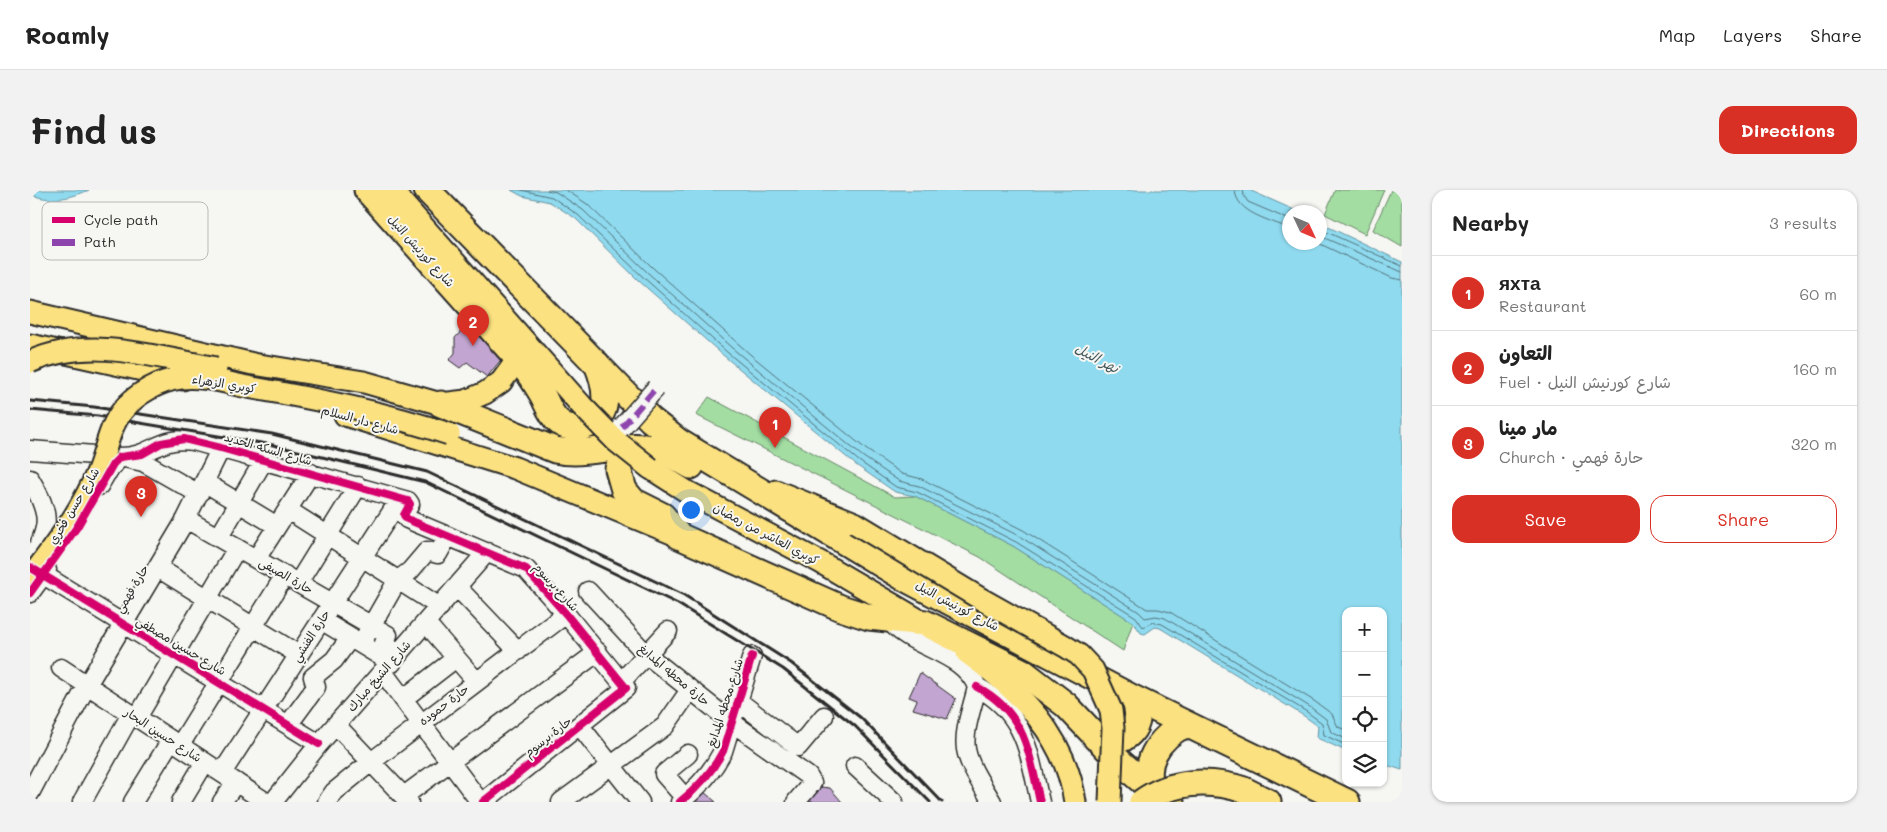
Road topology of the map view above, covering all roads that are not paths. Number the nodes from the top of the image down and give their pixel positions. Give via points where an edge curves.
1 (367, 190) edge
2 (391, 190) edge
3 (426, 190) edge
4 (30, 312) edge
5 (30, 345) edge
6 (518, 359) junction
7 (30, 362) edge
8 (597, 363) junction
9 (656, 388) dead end
10 (441, 404) junction
11 (624, 437) junction
12 (221, 448) junction
13 (30, 450) edge
14 (120, 457) junction
15 (264, 460) junction
16 (515, 468) junction
17 (727, 471) junction
18 (311, 473) junction
19 (30, 479) edge
20 (358, 486) junction
21 (202, 488) junction
22 (405, 500) junction
23 (777, 501) junction
24 (239, 503) junction
25 (288, 510) junction
26 (186, 519) junction
27 (277, 526) junction
28 (328, 536) junction
29 (448, 536) junction
30 (678, 536) junction
31 (219, 537) junction
32 (237, 548) junction
33 (487, 552) junction
34 (362, 558) junction
35 (256, 559) junction
36 (30, 562) edge
37 (158, 568) junction
38 (34, 574) edge
39 (292, 579) junction
40 (397, 581) junction
41 (457, 587) junction
42 (588, 592) dead end
43 (30, 593) edge
44 (207, 599) junction
45 (332, 603) junction
46 (440, 606) junction
47 (566, 614) junction
48 (888, 619) junction
49 (321, 620) junction
50 (426, 622) junction
51 (925, 623) junction
52 (124, 625) junction
53 (371, 625) junction
54 (253, 627) junction
55 (668, 631) dead end
56 (356, 641) junction
57 (518, 651) junction
58 (598, 652) junction
59 (174, 655) junction
60 (299, 655) junction
61 (646, 655) junction
62 (752, 656) dead end
63 (456, 658) junction
64 (392, 663) junction
65 (61, 668) dead end
66 (476, 681) junction
67 (218, 682) junction
68 (87, 685) junction
69 (624, 685) junction
70 (977, 687) junction
71 (690, 690) junction
72 (1133, 698) junction
73 (403, 699) junction
74 (737, 700) junction
75 (263, 710) junction
76 (134, 716) junction
77 (824, 716) dead end
78 (730, 721) junction
79 (421, 723) junction
80 (1186, 724) junction
81 (288, 725) junction
82 (336, 725) junction
83 (580, 726) junction
84 (1096, 738) junction
85 (175, 742) junction
86 (320, 744) junction
87 (688, 754) dead end
88 (205, 762) junction
89 (371, 762) junction
90 (450, 762) junction
91 (611, 765) junction
92 (855, 766) dead end
93 (229, 778) junction
94 (30, 793) edge
95 (406, 799) edge
96 (1157, 799) edge
97 (330, 800) edge
98 (683, 800) edge
99 (82, 802) edge
100 (133, 802) edge
101 (181, 802) edge
102 (222, 802) edge
103 (266, 802) edge
104 (273, 802) edge
105 (482, 802) edge
106 (561, 802) edge
107 (640, 802) edge
108 (796, 802) edge
109 (894, 802) edge
110 (992, 802) edge
111 (1040, 802) edge
112 (1075, 802) edge
113 (1110, 802) edge
114 (1268, 802) edge
115 (1347, 802) edge

1 - 6 highway, شارع كورنيش النيل
2 - 51 main road, كوبري العاشر من رمضان, bridge via 599,424 627,450 686,491 820,562
3 - 8 highway, شارع كورنيش النيل
4 - 10 main road via 253,364 364,382
5 - 16 main road, شارع دار السلام via 329,411
6 - 8 highway, شارع كورنيش النيل via 553,416 572,428 590,424 602,412 605,394
6 - 10 main road via 501,382 485,393 466,401
7 - 10 main road, كوبري الزهراء, bridge via 65,350 96,348 398,403
8 - 17 highway, شارع كورنيش النيل via 664,431
9 - 11 street, bridge
10 - 11 highway via 555,450 575,453
11 - 23 highway via 667,452 741,494
11 - 30 highway via 618,469 624,490 633,500 662,516
12 - 14 street, شارع السكه الحديد via 184,439 172,440 142,454
12 - 15 street, شارع السكه الحديد
12 - 21 street, حارة فهمي
13 - 14 street
14 - 21 street via 149,464
14 - 38 street, شارع حسن فخري via 106,474 77,527
15 - 18 street, شارع السكه الحديد
15 - 24 street
16 - 30 main road, شارع دار السلام
16 - 38 main road, كوبري الزهراء, bridge via 483,448 383,413 195,378 170,380 146,390 123,410 82,502
17 - 23 highway, شارع كورنيش النيل
17 - 113 main road, bridge via 855,523 1079,655 1094,670 1111,710
18 - 20 street, شارع السكه الحديد
18 - 25 street
19 - 36 street, شارع حسن فخري via 41,500 47,524 43,540
20 - 22 street, شارع السكه الحديد
20 - 28 street
21 - 24 street
21 - 26 street, حارة فهمي
22 - 29 street, شارع برسوم via 404,517
22 - 34 street, حارة الفنشي
23 - 72 highway, شارع كورنيش النيل via 906,579
24 - 27 street
24 - 31 street
25 - 27 street
25 - 28 street
26 - 31 street, حارة الصيفى
26 - 37 street, حارة فهمي
27 - 35 street
28 - 34 street
28 - 39 street
29 - 33 street, شارع برسوم
29 - 40 street via 438,554 427,551
30 - 48 highway via 841,608
31 - 32 street, حارة الصيفى
32 - 35 street, حارة الصيفى
32 - 44 street
33 - 41 street, شارع الشيخ مبارك
33 - 47 street, شارع برسوم via 526,569
34 - 40 street
34 - 45 street, حارة الفنشي
35 - 39 street, حارة الصيفى
37 - 44 street
37 - 52 street, حارة فهمي
38 - 43 street, شارع حسن فخري
38 - 52 street, شارع حسين مصطفي
39 - 45 street, حارة الصيفى
39 - 54 street
40 - 46 street
40 - 53 street
41 - 46 street, شارع الشيخ مبارك
41 - 57 street
42 - 61 street, حارة محطه المدابغ
44 - 54 street
44 - 59 street
45 - 49 street, حارة الفنشي
45 - 53 street, حارة الصيفى
46 - 50 street, شارع الشيخ مبارك
47 - 57 street, حارة حموده
47 - 58 street, شارع برسوم
48 - 51 highway
48 - 70 street via 901,632 969,671
49 - 56 street
49 - 60 street, حارة الفنشي
50 - 63 street
50 - 64 street, شارع الشيخ مبارك
51 - 84 highway via 1023,672 1066,705
51 - 112 main road, كوبري العاشر من رمضان via 999,676 1038,716 1064,757
52 - 59 street, شارع حسين مصطفي
52 - 68 street, حارة فهمي
53 - 56 street
53 - 64 street, حارة الصيفى via 388,635 384,643
54 - 60 street
54 - 67 street
55 - 61 street, حارة برسوم
56 - 64 street
56 - 81 street via 313,677 316,687
57 - 66 street, حارة حموده
58 - 69 street, شارع برسوم
58 - 90 street
59 - 67 street, شارع حسين مصطفي
59 - 76 street
60 - 75 street, حارة الفنشي
61 - 69 street, حارة برسوم
61 - 71 street, حارة محطه المدابغ
62 - 74 street, شارع محطه المدابغ
63 - 66 street
63 - 73 street
64 - 73 street
64 - 82 street, شارع الشيخ مبارك
65 - 68 street, شارع حسين البحار
66 - 79 street, حارة حموده
67 - 75 street, شارع حسين مصطفي
67 - 85 street
68 - 76 street, شارع حسين البحار
68 - 94 street, حارة فهمي
69 - 83 street, حارة برسوم
70 - 110 street via 966,749
70 - 111 street via 1003,705 1021,730
71 - 78 street, حارة محطه المدابغ
71 - 91 street via 665,726
72 - 80 highway, شارع كورنيش النيل
72 - 84 highway via 1138,716 1131,733 1114,742
73 - 79 street
74 - 77 street via 798,747
74 - 78 street, شارع محطه المدابغ
75 - 81 street, شارع حسين مصطفي
75 - 93 street, حارة الفنشي
76 - 85 street, شارع حسين البحار
76 - 99 street
78 - 98 street, شارع محطه المدابغ via 716,764 702,783
78 - 108 street, حارة محطه المدابغ via 808,776 812,783
79 - 89 street, حارة حموده
79 - 90 street
80 - 96 highway via 1170,733 1152,756 1150,775
80 - 115 highway, شارع كورنيش النيل
81 - 86 street, شارع حسين مصطفي
82 - 86 street, شارع الشيخ مبارك
82 - 89 street
83 - 91 street
83 - 105 street, حارة برسوم
84 - 96 highway
85 - 88 street, شارع حسين البحار
85 - 100 street
86 - 104 street, شارع الشيخ مبارك
87 - 98 street via 664,774
88 - 93 street, شارع حسين البحار
88 - 101 street
89 - 95 street
89 - 97 street, حارة حموده
90 - 95 street
90 - 105 street
91 - 106 street
91 - 107 street
92 - 109 street
93 - 102 street, حارة الفنشي
93 - 103 street, شارع حسين البحار
96 - 114 highway, bridge via 1170,788 1201,783 1232,786

